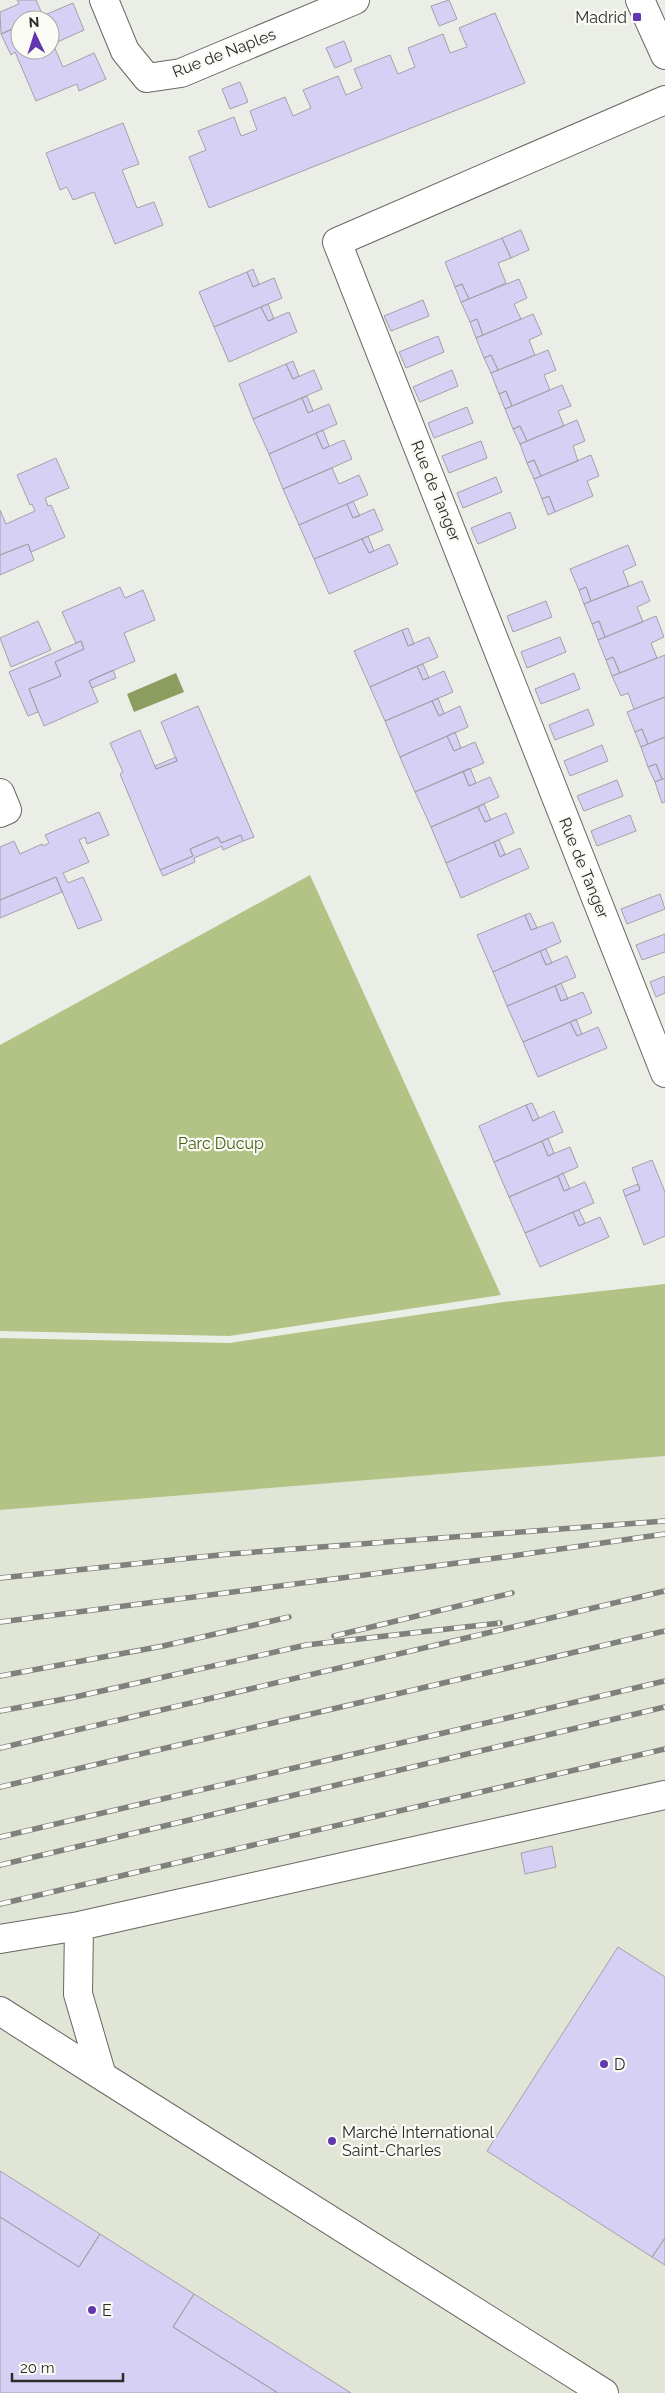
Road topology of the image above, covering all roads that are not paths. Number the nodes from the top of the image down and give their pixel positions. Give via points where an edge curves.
1 (104, 0) edge
2 (355, 0) edge
3 (640, 0) edge
4 (665, 55) edge
5 (665, 100) edge
6 (0, 793) edge
7 (0, 813) edge
8 (665, 1073) edge
9 (663, 1798) edge
10 (79, 1926) junction
11 (0, 1938) edge
12 (0, 2010) edge
13 (102, 2076) junction
14 (604, 2393) edge

1 - 2 street, Rue de Naples via 126,51 147,78 181,73
3 - 4 street
5 - 8 street, Rue de Tanger via 337,242
6 - 7 street via 7,810
9 - 10 street
10 - 11 street
10 - 13 street via 78,1994
12 - 13 street
13 - 14 street

